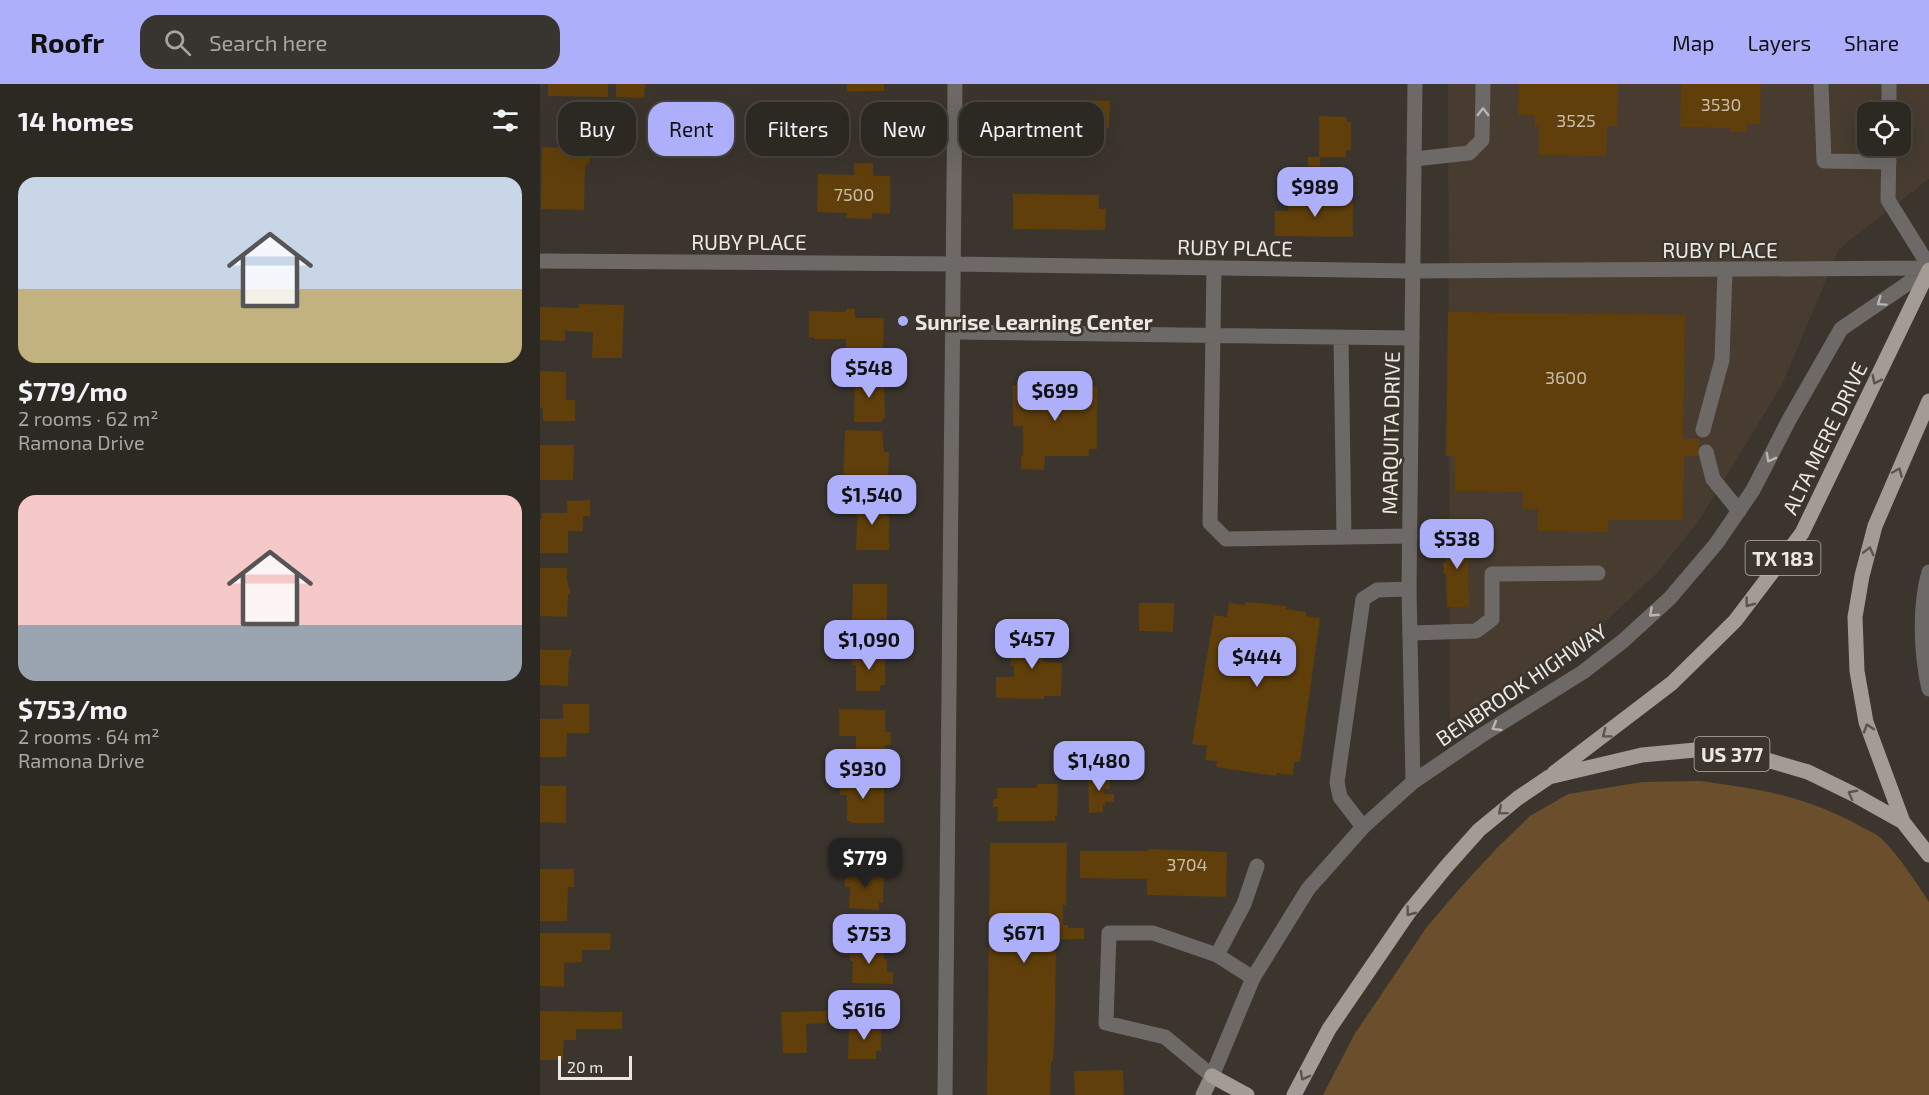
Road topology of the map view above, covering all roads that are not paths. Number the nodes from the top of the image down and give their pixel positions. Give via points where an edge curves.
1 (955, 84) edge
2 (1415, 84) edge
3 (1483, 84) edge
4 (1821, 84) edge
5 (1889, 84) edge
6 (1889, 102) edge
7 (1889, 156) edge
8 (1414, 159) junction
9 (1889, 162) junction
10 (540, 261) edge
11 (954, 264) junction
12 (1214, 268) junction
13 (1929, 268) edge
14 (1725, 270) junction
15 (1412, 271) junction
16 (953, 332) junction
17 (1213, 336) junction
18 (1341, 338) junction
19 (1412, 338) junction
20 (1929, 401) edge
21 (1703, 430) dead end
22 (1706, 452) dead end
23 (1738, 511) junction
24 (1410, 536) junction
25 (1344, 537) junction
26 (1929, 572) edge
27 (1598, 573) dead end
28 (1409, 589) junction
29 (1410, 633) junction
30 (1929, 689) edge
31 (1549, 777) junction
32 (1413, 782) junction
33 (1903, 822) junction
34 (1363, 827) junction
35 (1929, 855) edge
36 (1257, 866) dead end
37 (1217, 955) junction
38 (1253, 978) junction
39 (1212, 1076) junction
40 (945, 1095) edge
41 (1203, 1095) edge
42 (1247, 1095) edge
43 (1294, 1095) edge

1 - 11 street
2 - 8 street, MARQUITA DRIVE
8 -> 3 street via 1468,153 1482,140
4 - 9 street via 1824,161
5 - 6 street
7 - 9 street
8 - 15 street, MARQUITA DRIVE
9 - 13 street via 1888,200
10 - 11 street, RUBY PLACE
11 - 12 street, RUBY PLACE
11 - 16 street
12 - 15 street, RUBY PLACE
12 - 17 street
13 - 14 street, RUBY PLACE
13 -> 23 street, BENBROOK HIGHWAY via 1841,330
13 -> 31 main road, ALTA MERE DRIVE / TX 183 via 1802,533 1789,551 1736,621 1672,684
14 - 15 street, RUBY PLACE
14 - 21 street via 1722,360
15 - 19 street, MARQUITA DRIVE
16 - 17 street
16 - 40 street
17 - 18 street
17 - 25 street via 1210,523 1226,539
18 - 19 street
18 - 25 street
19 - 24 street, MARQUITA DRIVE
33 -> 20 main road via 1866,722 1857,671 1856,617 1875,526
22 - 23 street via 1713,479
23 -> 32 street, BENBROOK HIGHWAY via 1670,598 1623,641 1583,672
24 - 25 street
24 - 28 street, MARQUITA DRIVE
26 - 30 street via 1924,589 1923,625
27 - 29 street via 1492,574 1492,619 1476,631
28 - 29 street, MARQUITA DRIVE
28 - 34 street via 1377,590 1363,599 1337,782 1340,797
29 - 32 street, MARQUITA DRIVE
33 -> 31 main road, US 377 via 1808,772 1706,749 1642,755
31 -> 43 main road, US 377 via 1479,830 1409,912 1329,1029
32 - 34 street, BENBROOK HIGHWAY
33 - 35 main road, US 377
34 - 38 street, BENBROOK HIGHWAY via 1308,889
36 - 37 street via 1244,904
37 - 38 street
37 - 39 street via 1154,933 1109,933 1106,1023 1165,1037
38 - 39 street, BENBROOK HIGHWAY
39 - 41 street, BENBROOK HIGHWAY
39 - 42 main road

